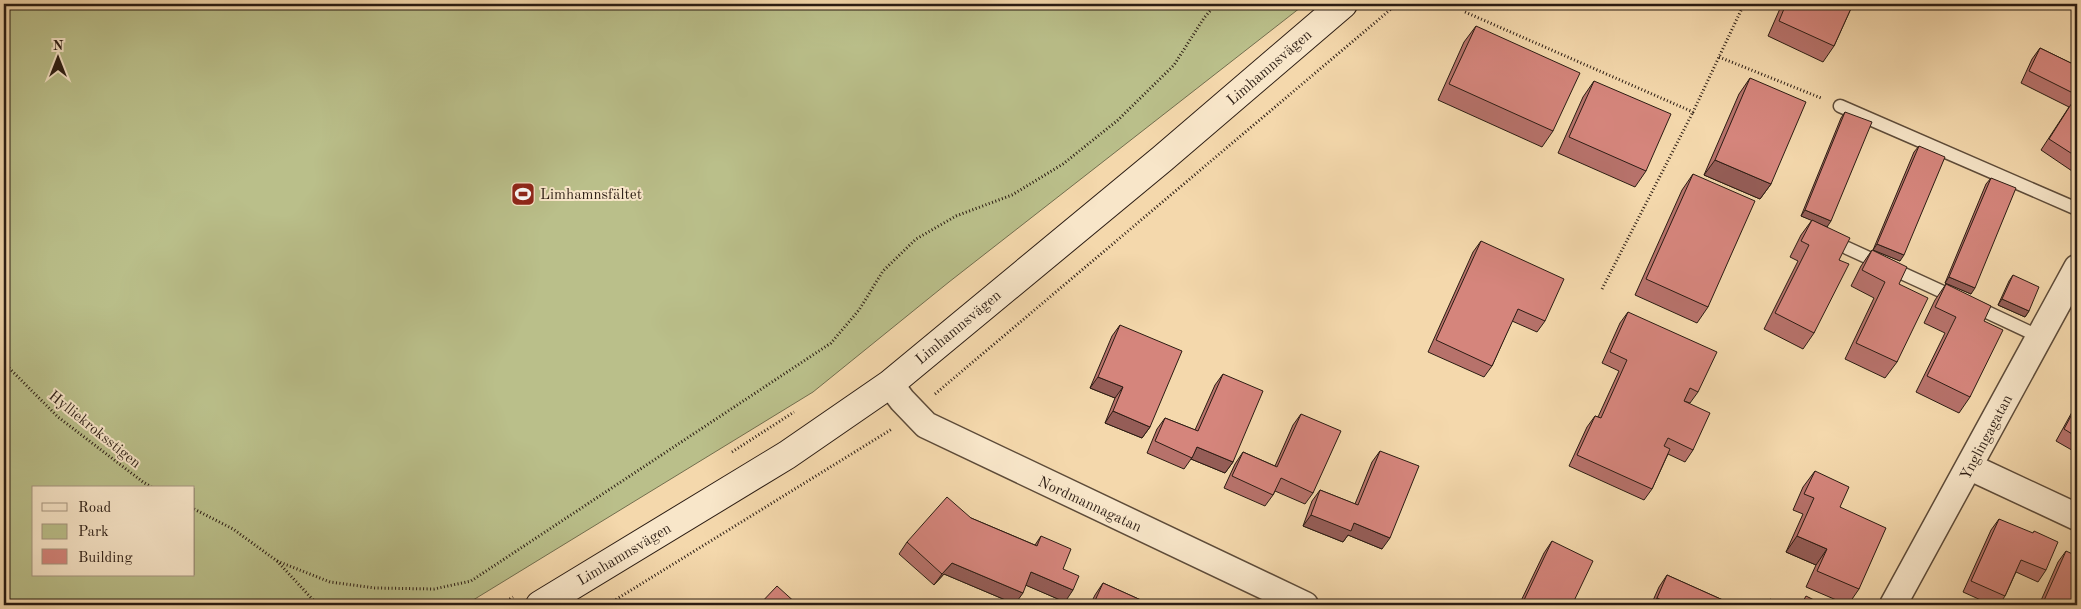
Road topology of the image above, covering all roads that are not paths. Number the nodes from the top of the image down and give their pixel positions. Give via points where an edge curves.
1 (1343, 4) edge
2 (1840, 106) road end
3 (2077, 209) edge
4 (1847, 248) edge
5 (2077, 268) edge
6 (2040, 337) junction
7 (890, 384) junction
8 (1970, 467) junction
9 (2077, 517) edge
10 (540, 605) edge
11 (1305, 605) edge
12 (1893, 605) edge

1 - 7 main road, Limhamnsvägen
2 - 3 lane
4 - 6 lane
5 - 6 street, Ynglingagatan
6 - 8 street, Ynglingagatan
7 - 10 main road, Limhamnsvägen via 787,455
7 - 11 street, Nordmannagatan via 926,425
8 - 9 street
8 - 12 street, Ynglingagatan

